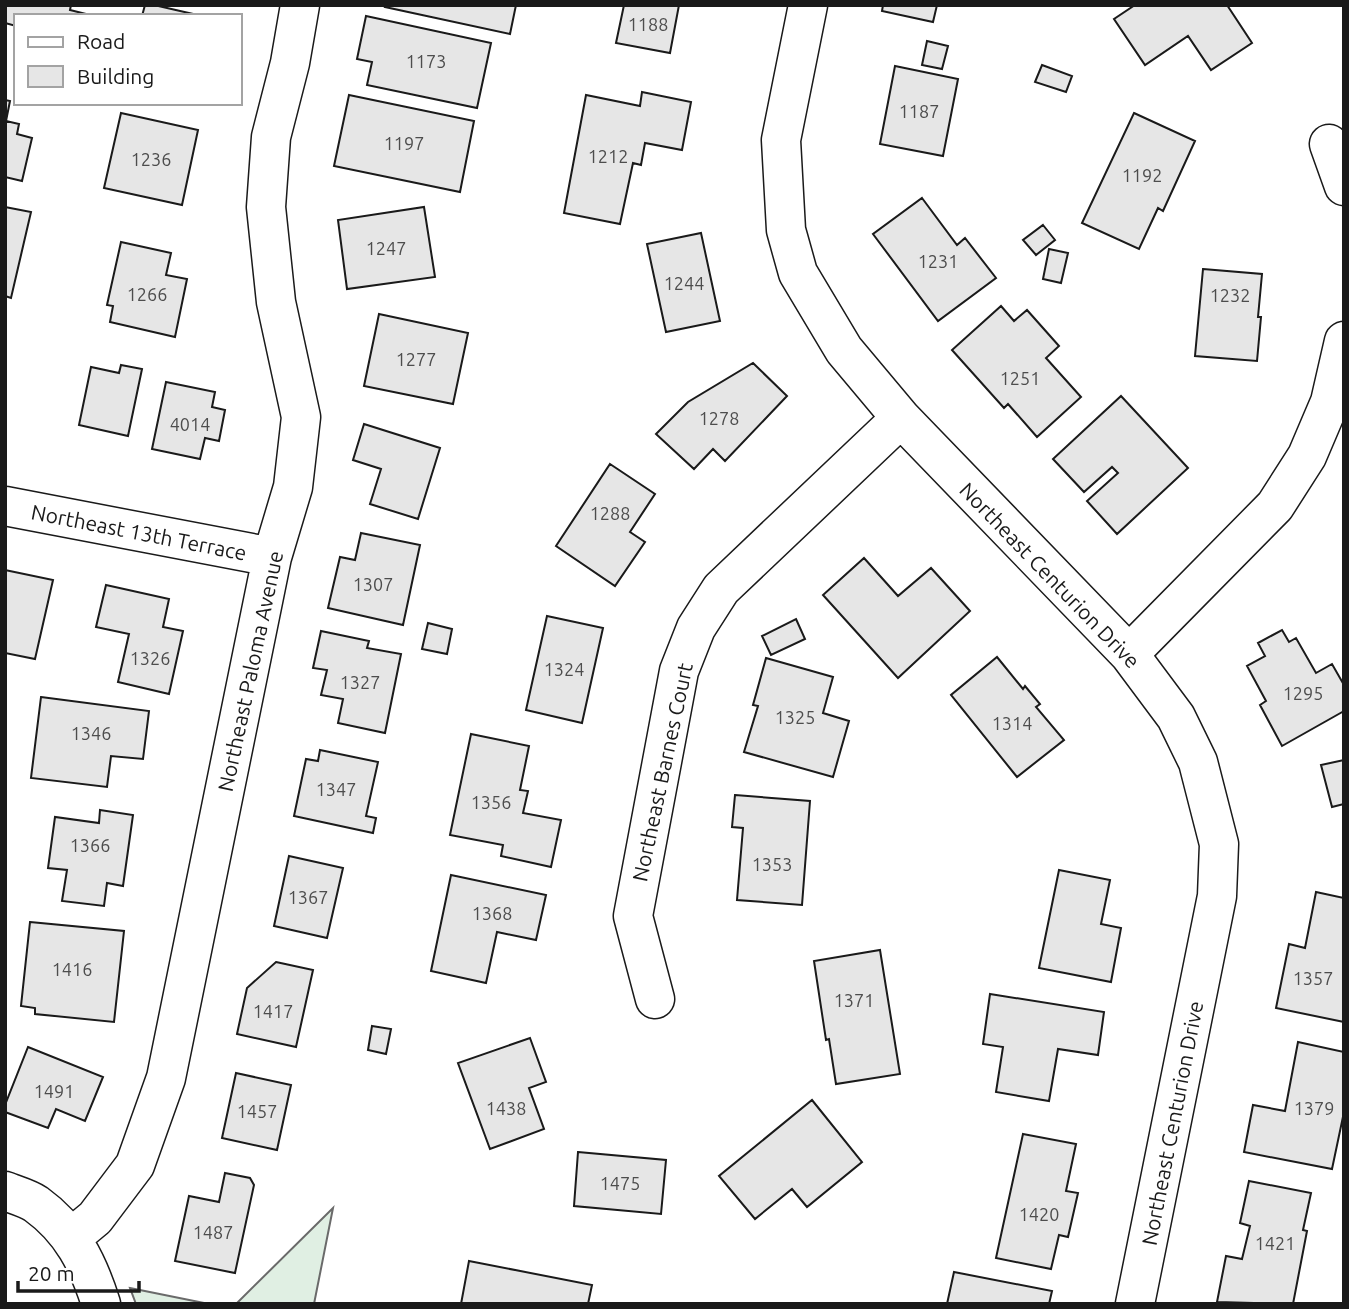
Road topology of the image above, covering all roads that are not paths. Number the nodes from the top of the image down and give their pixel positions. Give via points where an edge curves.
1 (300, 5) edge
2 (808, 5) edge
3 (1329, 144) dead end
4 (1344, 186) edge
5 (1344, 341) edge
6 (901, 418) junction
7 (5, 506) edge
8 (272, 557) junction
9 (1129, 654) junction
10 (655, 999) dead end
11 (5, 1191) edge
12 (72, 1237) junction
13 (101, 1304) edge
14 (1135, 1304) edge

1 - 8 street, Northeast Paloma Avenue via 271,137 266,207 276,302 301,417 293,488
2 - 6 street, Northeast Centurion Drive via 781,140 786,230 798,273 844,350
3 - 4 street
5 - 9 street via 1330,402 1307,456 1275,506
6 - 9 street, Northeast Centurion Drive
6 - 10 street, Northeast Barnes Court via 721,589 696,628 679,671 633,916
7 - 8 street, Northeast 13th Terrace
8 - 12 street, Northeast Paloma Avenue via 166,1078 135,1165 95,1218
9 - 14 street, Northeast Centurion Drive via 1176,717 1198,762 1219,844 1217,896
11 - 12 street via 35,1203
12 - 13 street

